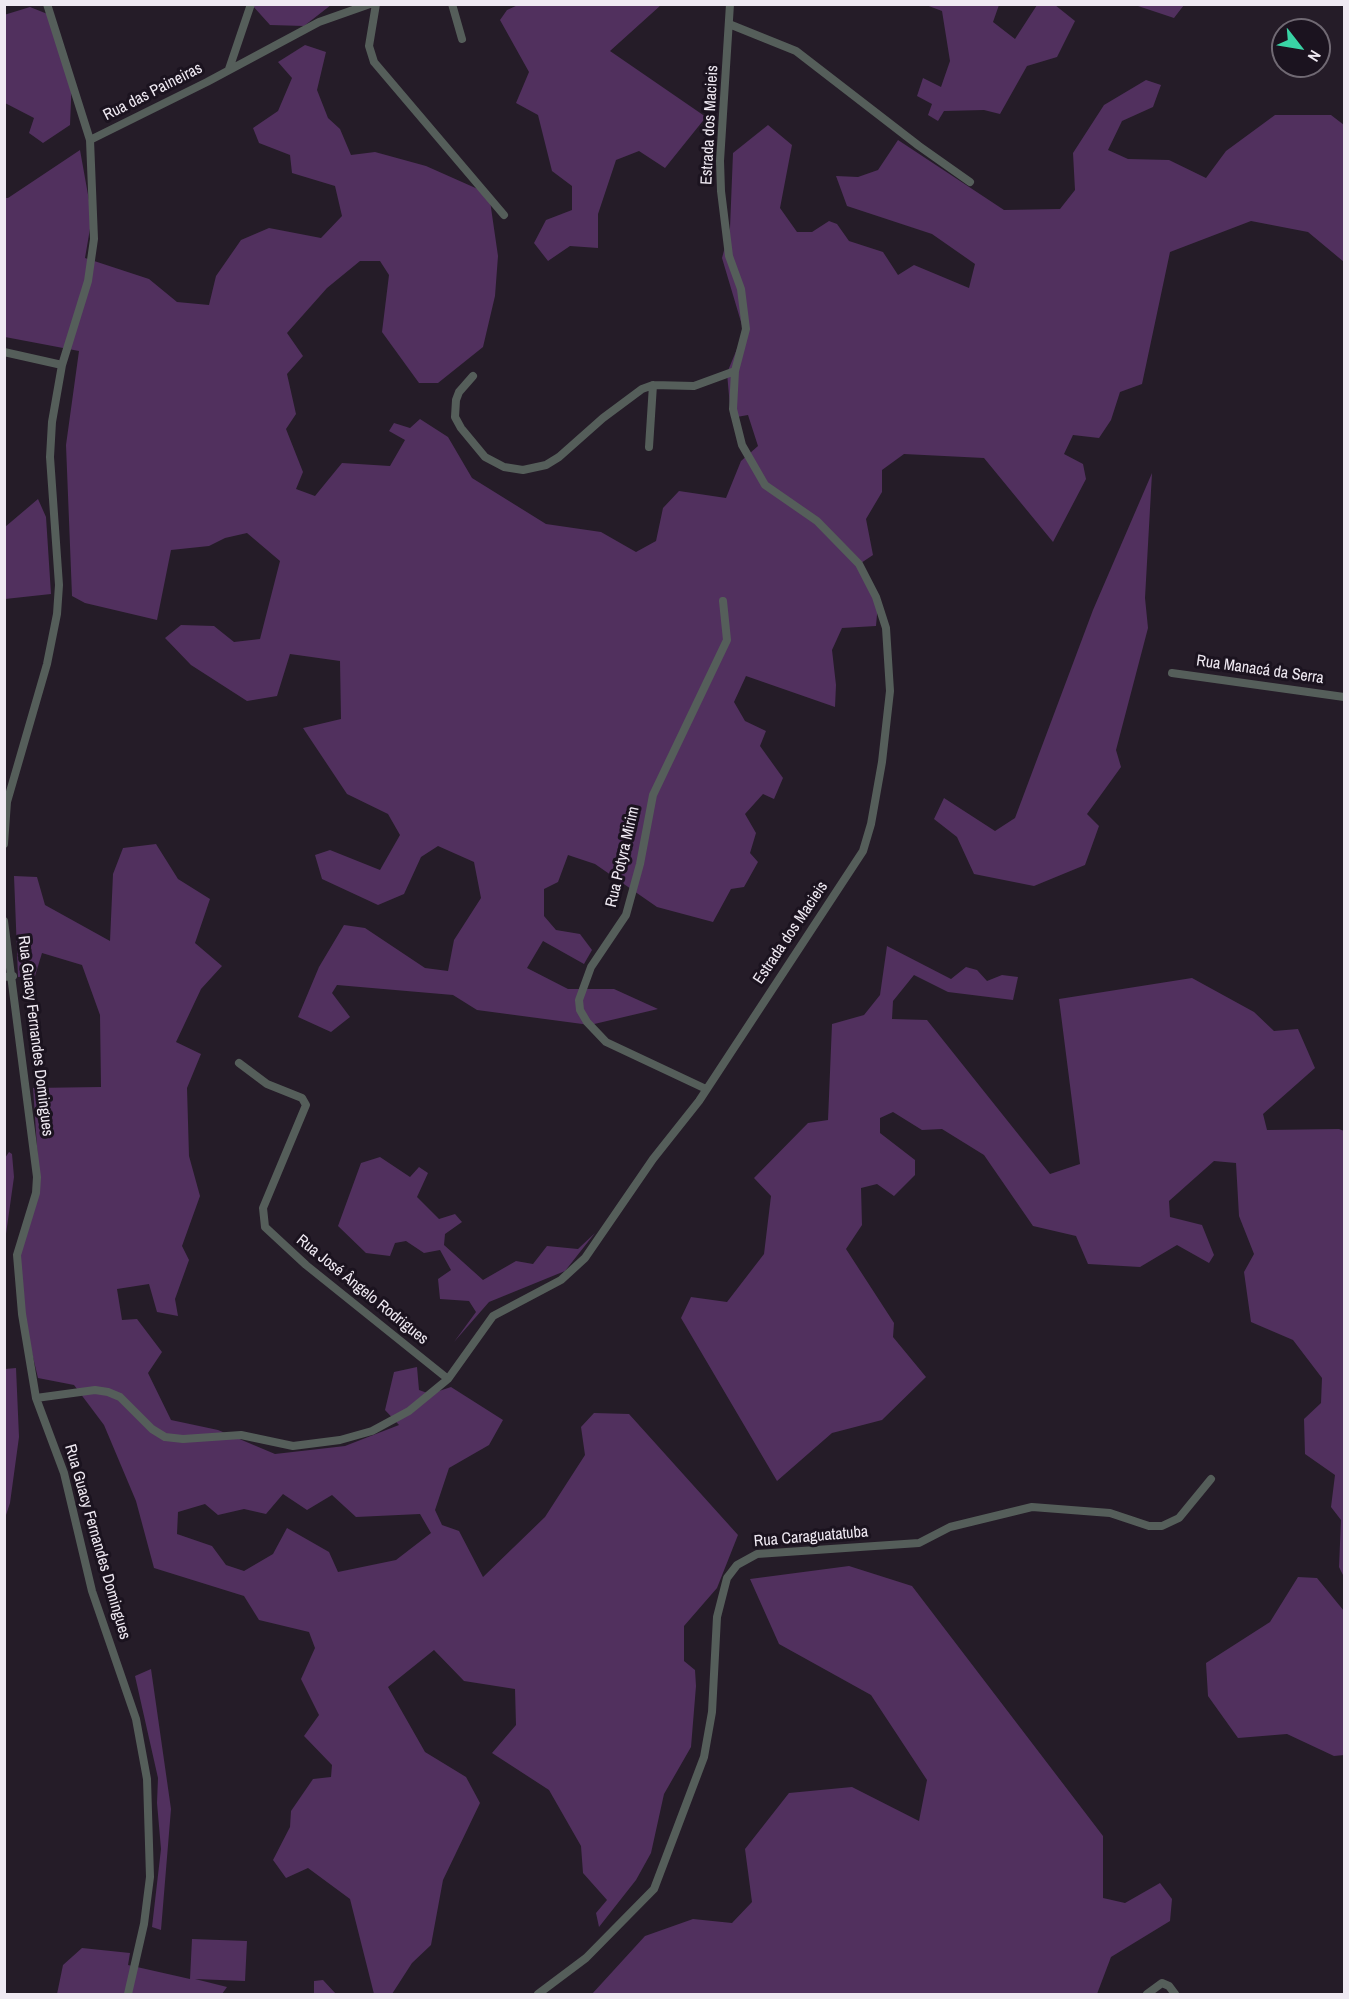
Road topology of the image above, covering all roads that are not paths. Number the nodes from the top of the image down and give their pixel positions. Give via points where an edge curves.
1 (46, 4) edge
2 (252, 4) edge
3 (370, 4) edge
4 (376, 4) edge
5 (452, 4) edge
6 (730, 4) edge
7 (729, 24) junction
8 (462, 39) dead end
9 (229, 69) junction
10 (90, 140) junction
11 (970, 182) dead end
12 (504, 215) dead end
13 (4, 352) edge
14 (62, 365) junction
15 (735, 371) junction
16 (473, 376) dead end
17 (653, 385) junction
18 (649, 447) dead end
19 (723, 601) dead end
20 (1172, 672) dead end
21 (1344, 697) edge
22 (6, 801) edge
23 (4, 844) edge
24 (4, 921) edge
25 (9, 977) edge
26 (239, 1063) dead end
27 (706, 1089) junction
28 (448, 1379) junction
29 (36, 1398) junction
30 (1211, 1479) dead end
31 (128, 1995) edge
32 (538, 1995) edge
33 (1147, 1995) edge
34 (1175, 1995) edge

1 - 10 street
2 - 9 street, Rua das Paineiras
3 - 9 street, Rua das Paineiras via 318,22
4 - 12 street via 369,46 374,62
5 - 8 street
6 - 7 street, Estrada dos Macieis
7 - 11 street via 796,51
7 - 15 street, Estrada dos Macieis via 721,191 729,256 741,288 746,329
9 - 10 street, Rua das Paineiras
10 - 14 street via 94,239 87,281
13 - 14 street
14 - 22 street via 50,442 59,585 57,614 47,664
15 - 17 street via 694,386
15 - 27 street, Estrada dos Macieis via 736,430 754,469 771,491 804,511 838,541 872,586 886,628 890,691 882,762 863,851
16 - 17 street via 459,392 455,417 485,457 504,467 523,470 546,465 559,457 628,398
17 - 18 street
19 - 27 street, Rua Potyra Mirim via 727,640 653,795 626,915 591,967 579,1000 587,1022 606,1042
20 - 21 street, Rua Manacá da Serra
22 - 23 street
24 - 25 street, Rua Guacy Fernandes Domingues
25 - 29 street, Rua Guacy Fernandes Domingues via 37,1178 17,1255 18,1291
26 - 28 street, Rua José Ângelo Rodrigues via 267,1084 302,1098 306,1105 262,1208 262,1220 306,1265
27 - 28 street, Estrada dos Macieis via 585,1258 561,1280 493,1316
28 - 29 street, Estrada dos Macieis via 423,1402 372,1431 293,1446 241,1435 165,1437 120,1397 101,1391
29 - 31 street, Rua Guacy Fernandes Domingues via 64,1473 92,1591 138,1725 147,1779 150,1877
30 - 32 street, Rua Caraguatatuba via 1179,1518 1162,1526 1149,1526 1110,1513 1032,1508 950,1527 919,1544 757,1554 737,1565 728,1578 717,1617 712,1712 704,1757 654,1889 586,1958
33 - 34 street via 1162,1983

